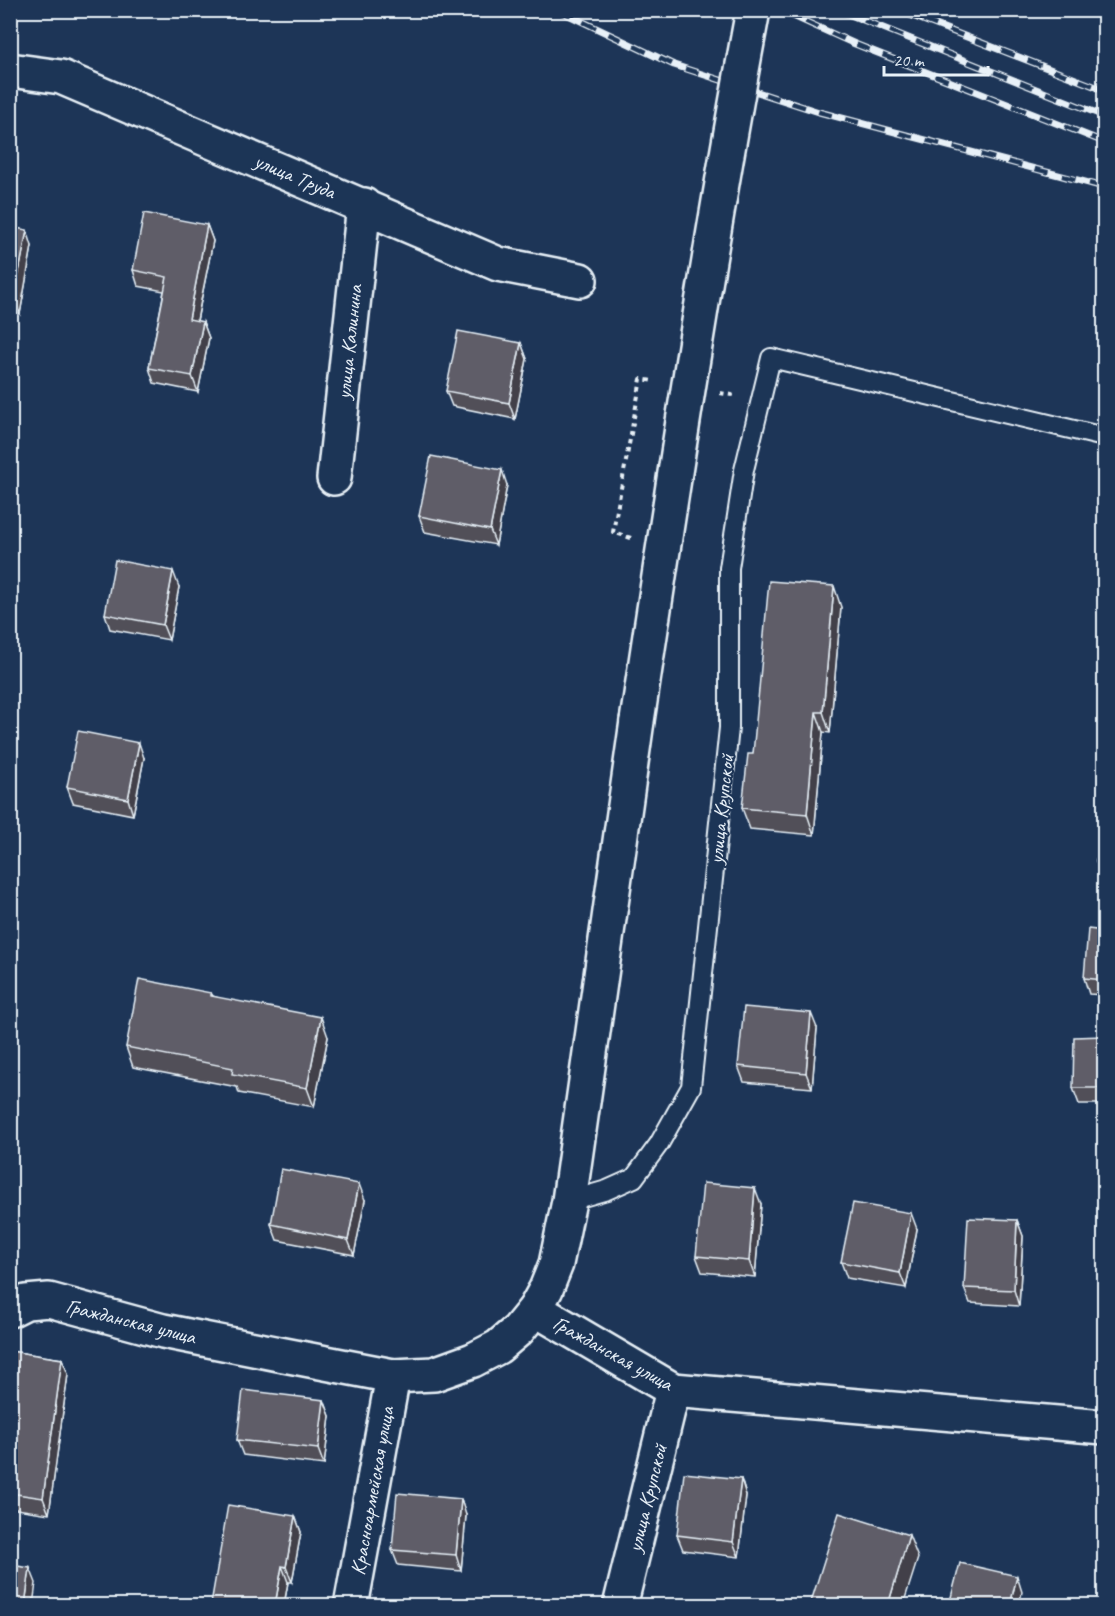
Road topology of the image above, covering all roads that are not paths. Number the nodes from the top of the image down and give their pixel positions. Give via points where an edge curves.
1 (753, 10) edge
2 (10, 70) edge
3 (364, 206) junction
4 (580, 280) dead end
5 (1104, 437) edge
6 (334, 478) dead end
7 (569, 1201) junction
8 (535, 1309) junction
9 (10, 1310) edge
10 (393, 1376) junction
11 (673, 1390) junction
12 (1104, 1427) edge
13 (351, 1605) edge
14 (620, 1605) edge

1 - 7 street, bridge via 687,387
2 - 3 street, улица Труда via 61,77
3 - 4 street, улица Труда via 498,264
3 - 6 street, улица Калинина
5 - 7 lane, улица Крупской via 771,358 744,470 729,568 729,728 691,1087 659,1144 634,1178
7 - 8 street via 556,1264
8 - 10 street, Гражданская улица via 498,1347 473,1360 434,1374
8 - 11 street, Гражданская улица
9 - 10 street, Гражданская улица via 26,1302 49,1300 163,1331
10 - 13 street, Красноармейская улица
11 - 12 street, Гражданская улица
11 - 14 street, улица Крупской

